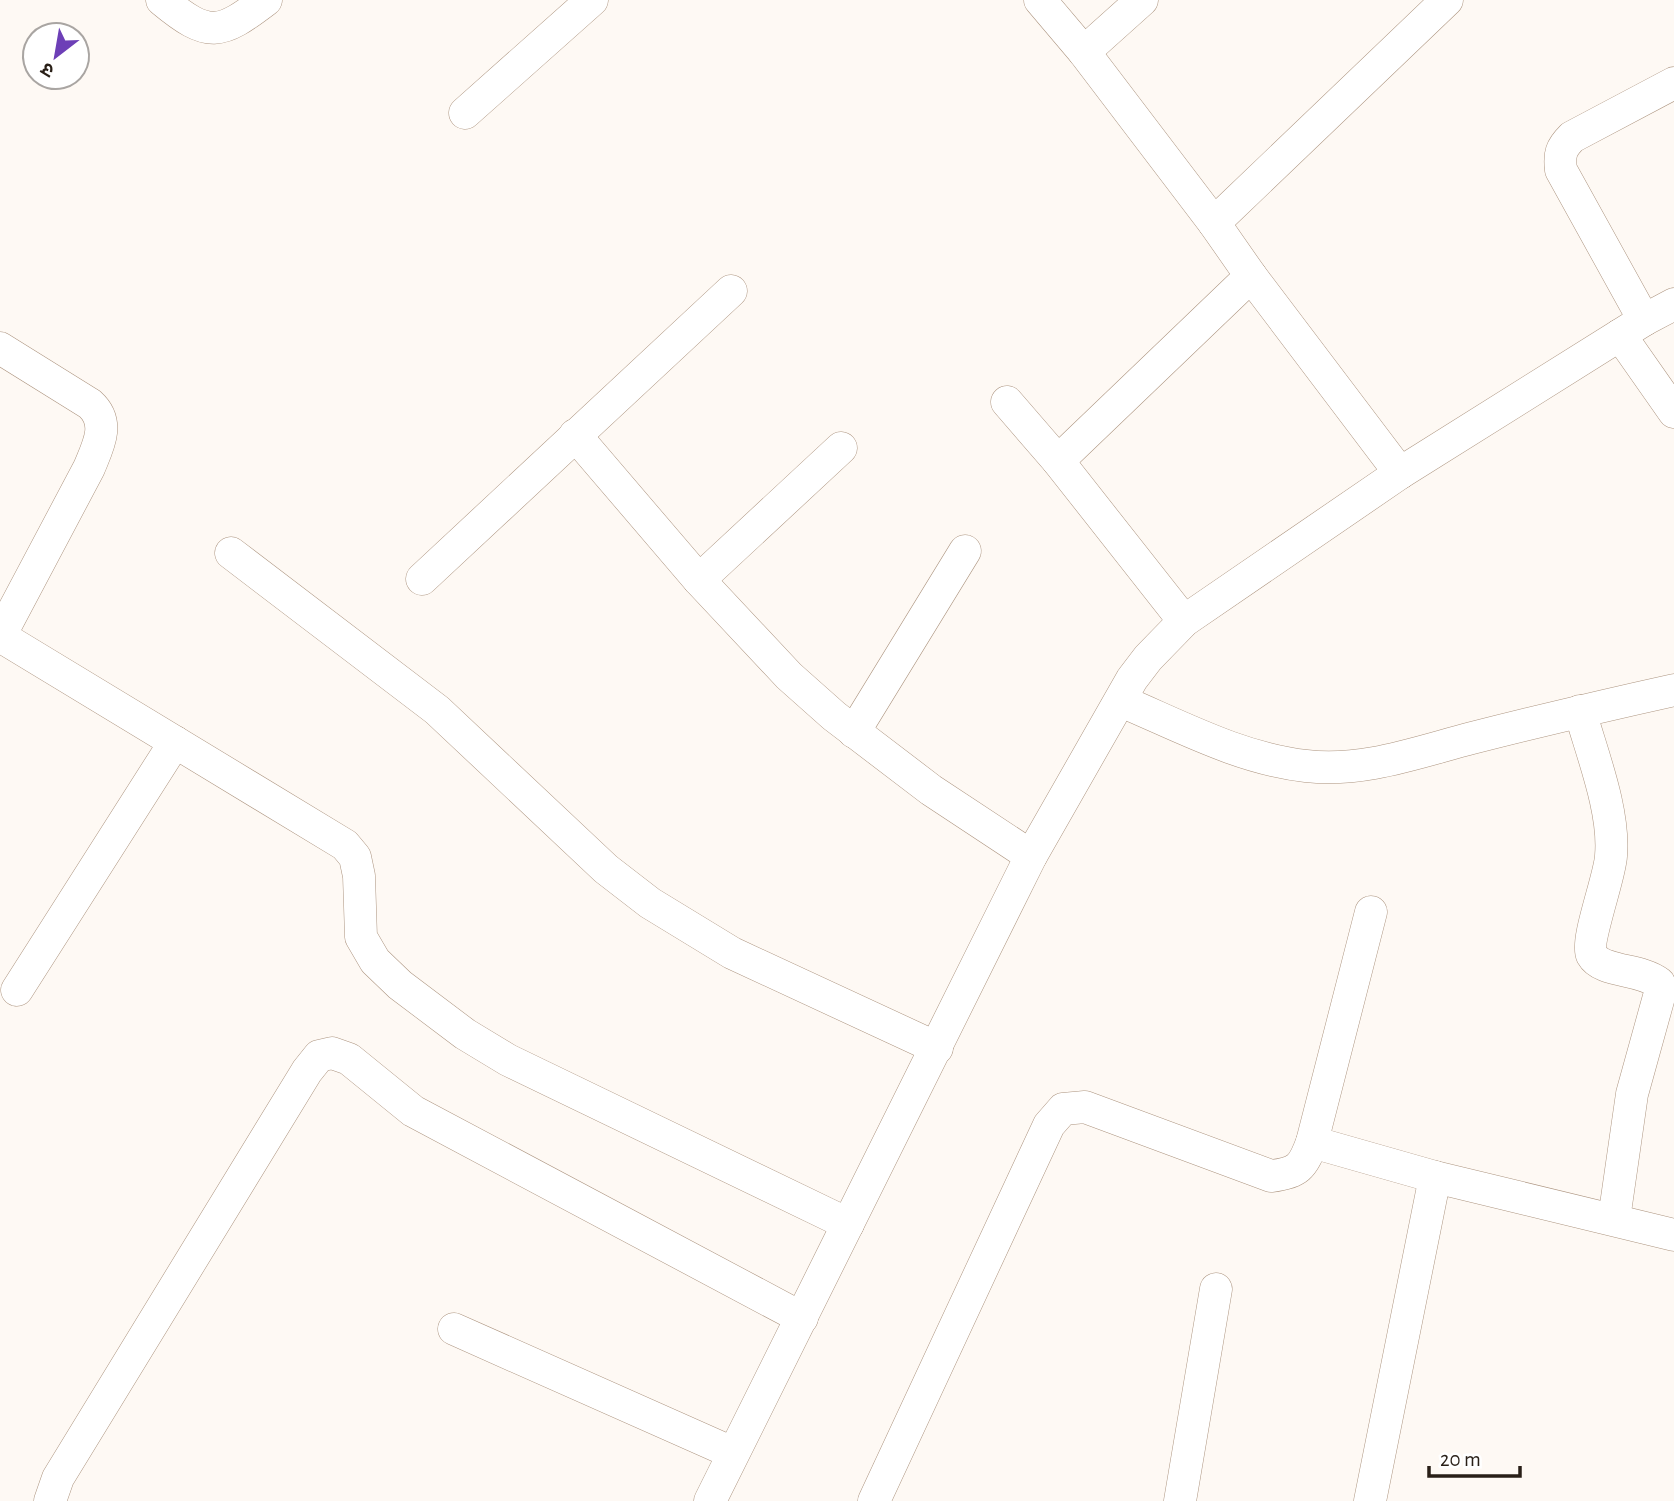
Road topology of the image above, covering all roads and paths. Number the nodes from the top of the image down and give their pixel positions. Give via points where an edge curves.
1 (162, 0) edge
2 (265, 0) edge
3 (592, 0) edge
4 (1041, 0) edge
5 (1142, 0) edge
6 (1447, 0) edge
7 (1084, 52) junction
8 (1674, 83) edge
9 (465, 113) dead end
10 (1214, 223) junction
11 (1251, 276) junction
12 (731, 291) dead end
13 (1674, 304) edge
14 (1632, 327) junction
15 (0, 348) edge
16 (1007, 402) dead end
17 (1674, 412) edge
18 (575, 435) junction
19 (841, 449) dead end
20 (1058, 461) junction
21 (1399, 472) junction
22 (965, 551) dead end
23 (232, 553) dead end
24 (422, 579) dead end
25 (699, 580) junction
26 (1184, 621) junction
27 (0, 636) edge
28 (1674, 690) edge
29 (1121, 701) junction
30 (1580, 711) junction
31 (854, 732) junction
32 (175, 742) junction
33 (1031, 856) junction
34 (1371, 912) dead end
35 (17, 990) dead end
36 (1667, 993) edge
37 (937, 1048) junction
38 (1312, 1142) junction
39 (1434, 1177) junction
40 (1614, 1219) junction
41 (848, 1224) junction
42 (1674, 1235) edge
43 (1216, 1289) dead end
44 (802, 1318) junction
45 (454, 1329) dead end
46 (733, 1453) junction
47 (50, 1501) edge
48 (710, 1501) edge
49 (874, 1501) edge
50 (1180, 1501) edge
51 (1370, 1501) edge

1 - 2 street via 200,26 222,29
3 - 9 street
4 - 7 street
5 - 7 street
6 - 10 street
7 - 10 street
8 - 14 street via 1572,137 1559,156 1561,170
10 - 11 street
11 - 20 street
11 - 21 street
12 - 18 street
13 - 14 street
14 - 17 street
14 - 21 street
15 - 27 street via 90,404 99,412 101,425 101,439 89,468
16 - 20 street
18 - 24 street
18 - 25 street
19 - 25 street
20 - 26 street
21 - 26 street
22 - 31 street
23 - 37 street via 437,710 606,869 649,903 732,953
25 - 31 street via 789,676
26 - 29 street via 1148,658
27 - 32 street
28 - 30 street
29 - 30 street via 1250,755 1332,768 1371,764
29 - 33 street
30 - 36 street via 1605,802 1612,854 1590,943 1592,955 1615,970 1650,976
31 - 33 street via 930,790
32 - 35 street
32 - 41 street via 345,845 355,857 359,876 361,937 375,961 465,1034 562,1088
33 - 37 street
34 - 38 street
36 - 40 street via 1632,1094
37 - 41 street
38 - 39 street
38 - 49 street via 1305,1161 1291,1174 1271,1176 1085,1107 1063,1109 1049,1125
39 - 40 street
39 - 51 street
40 - 42 street
41 - 44 street
43 - 50 street
44 - 46 street
44 - 47 street via 413,1111 349,1059 332,1053 319,1056 58,1478
45 - 46 street
46 - 48 street

